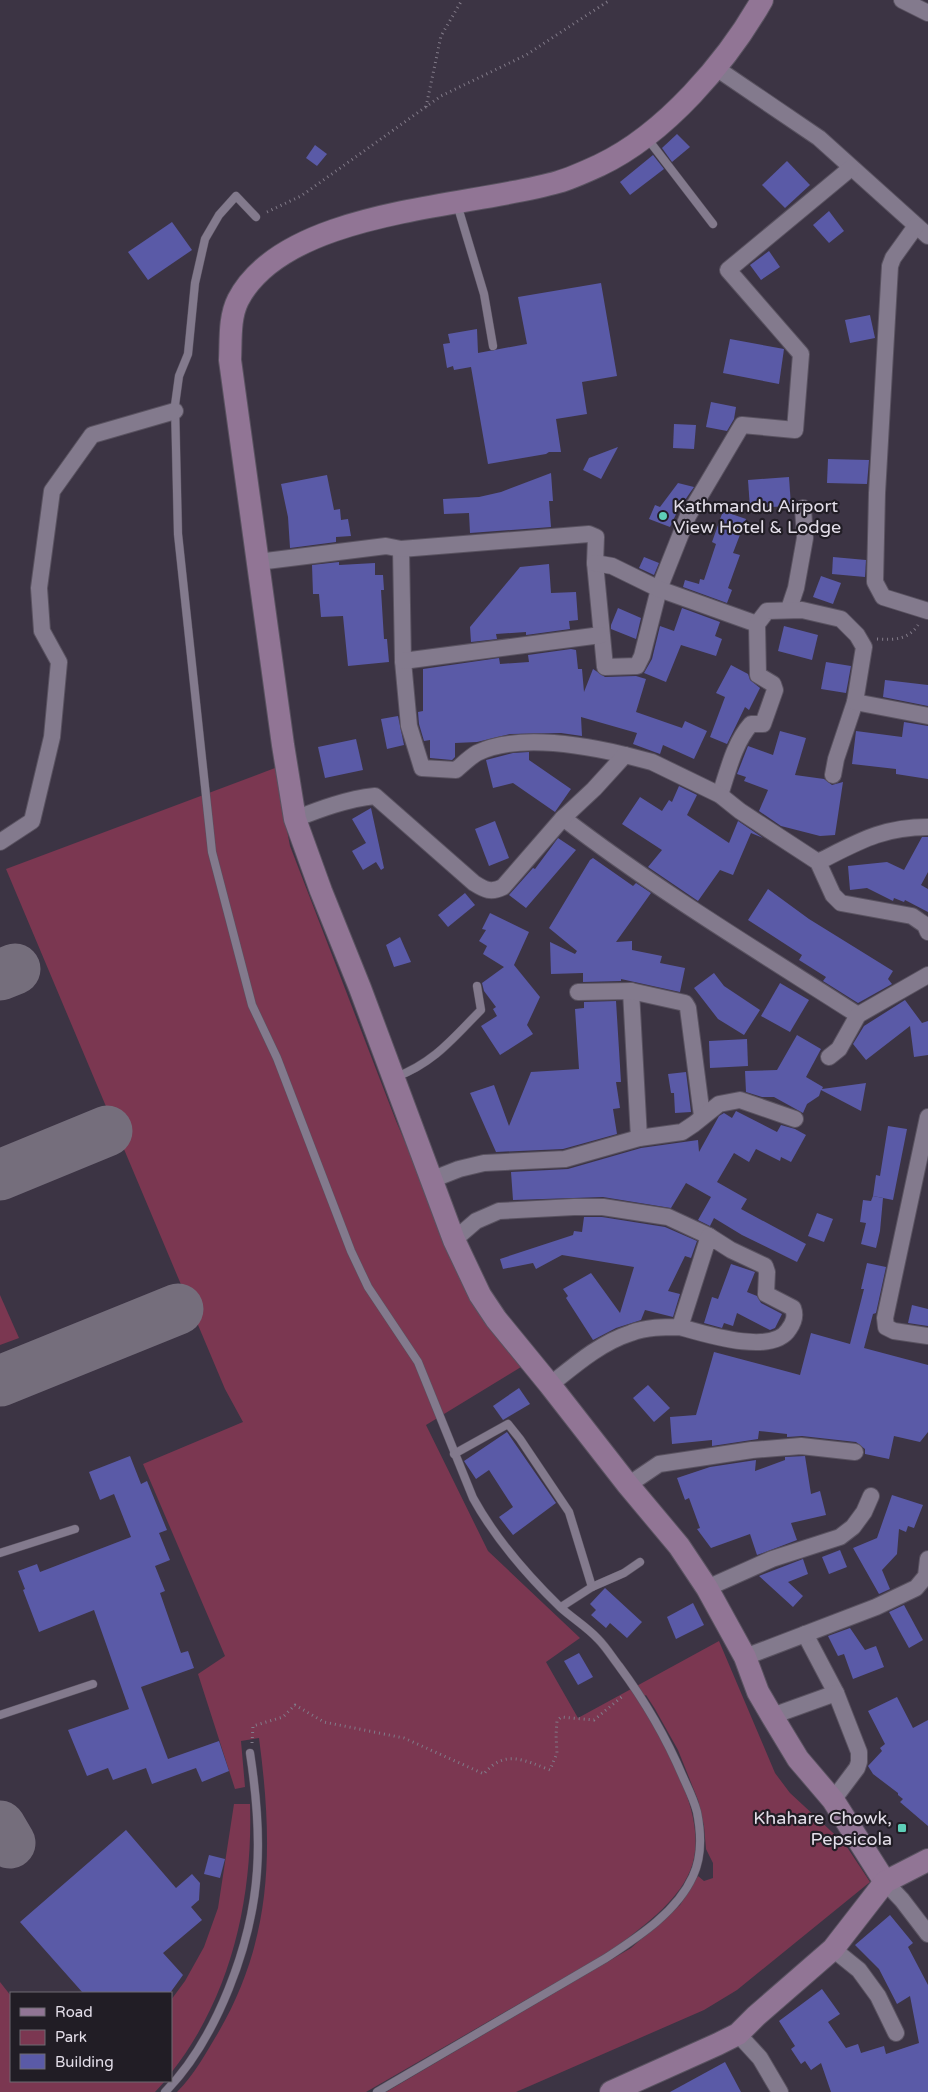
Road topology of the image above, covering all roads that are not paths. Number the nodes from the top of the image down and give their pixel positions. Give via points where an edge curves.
1 (762, 0) edge
2 (902, 0) edge
3 (928, 13) edge
4 (716, 68) junction
5 (646, 136) junction
6 (851, 168) junction
7 (456, 202) junction
8 (256, 218) road end
9 (713, 224) dead end
10 (922, 231) edge
11 (493, 346) dead end
12 (175, 411) junction
13 (803, 508) dead end
14 (401, 550) junction
15 (258, 562) junction
16 (595, 563) junction
17 (659, 589) junction
18 (789, 609) junction
19 (928, 611) edge
20 (757, 624) junction
21 (601, 634) junction
22 (403, 661) junction
23 (855, 702) junction
24 (928, 716) edge
25 (625, 755) junction
26 (833, 775) dead end
27 (720, 795) junction
28 (562, 818) junction
29 (294, 819) junction
30 (928, 827) edge
31 (0, 842) edge
32 (818, 862) junction
33 (928, 932) edge
34 (928, 976) edge
35 (476, 986) dead end
36 (631, 991) junction
37 (578, 992) dead end
38 (858, 1015) junction
39 (829, 1057) dead end
40 (392, 1078) junction
41 (702, 1116) junction
42 (928, 1117) edge
43 (795, 1119) dead end
44 (639, 1138) junction
45 (431, 1180) junction
46 (709, 1236) junction
47 (454, 1240) junction
48 (680, 1327) junction
49 (928, 1336) edge
50 (550, 1385) junction
51 (855, 1452) dead end
52 (454, 1454) junction
53 (628, 1485) junction
54 (871, 1496) dead end
55 (75, 1529) dead end
56 (0, 1553) edge
57 (928, 1559) edge
58 (640, 1562) dead end
59 (592, 1588) junction
60 (707, 1588) junction
61 (560, 1607) junction
62 (805, 1634) junction
63 (745, 1657) junction
64 (93, 1684) dead end
65 (836, 1693) junction
66 (0, 1715) edge
67 (772, 1716) junction
68 (250, 1753) road end
69 (832, 1800) junction
70 (928, 1860) edge
71 (885, 1882) junction
72 (928, 1934) edge
73 (833, 1949) junction
74 (896, 2033) dead end
75 (738, 2034) junction
76 (165, 2092) edge
77 (376, 2092) edge
78 (611, 2092) edge
79 (780, 2092) edge

1 - 4 main road via 747,27
2 - 3 street
4 - 5 main road
4 - 6 street via 819,138
5 - 7 main road via 601,164 559,182
5 - 9 lane
6 - 10 street
6 - 17 street via 728,270 801,354 795,430 742,425 688,516
7 - 11 lane via 484,294
7 - 15 main road via 387,216 312,239 282,253 265,266 237,302 231,329 230,360
8 - 12 lane via 236,196 219,215 205,239 195,282 188,354 179,376
10 - 19 street via 893,258 890,266 876,582 883,597
12 - 31 street via 92,435 52,491 39,588 42,631 59,662 52,737 32,821
12 - 52 lane via 178,534 212,852 252,1005 277,1058 351,1252 368,1286 418,1362
13 - 18 street via 805,538
14 - 15 street via 386,546
14 - 16 street via 589,534 596,537
14 - 22 street
15 - 29 main road
16 - 17 street via 612,566
16 - 21 street
17 - 20 street
17 - 21 street via 637,666 605,667
18 - 20 street via 767,610
18 - 23 street via 841,619 857,635 864,647
20 - 27 street via 758,675 774,684 776,690 763,724 751,724 745,730
21 - 22 street
22 - 25 street via 409,726 422,768 456,770 477,753 504,745 543,742 585,746
23 - 24 street
23 - 26 street
25 - 27 street via 652,762
25 - 28 street
27 - 32 street
28 - 29 street via 503,887 495,892 474,883 375,796 322,808
28 - 38 street via 675,898
29 - 40 main road
30 - 32 street via 907,827 872,835
32 - 33 street via 833,895 841,903 912,916 925,925
34 - 38 street
35 - 40 lane via 481,1010 430,1060
36 - 37 street
36 - 41 street via 685,1003 688,1008
36 - 44 street
38 - 39 street via 838,1049
40 - 45 main road
41 - 43 street via 719,1104 740,1100
41 - 44 street via 682,1132
42 - 49 street via 885,1318 886,1327 894,1331
44 - 45 street via 565,1159 484,1163
45 - 47 main road
46 - 47 street via 668,1217 603,1207 574,1207 499,1211 476,1221
46 - 48 street
46 - 48 street via 765,1266 766,1294 793,1308 794,1321 785,1336 772,1342 723,1339
47 - 50 main road via 480,1295 496,1320
48 - 50 street via 631,1332 588,1354
50 - 53 main road
51 - 53 street via 801,1446 752,1450 659,1464
52 - 59 lane via 508,1424 569,1512
52 - 61 lane via 484,1518
53 - 60 main road via 679,1546
54 - 60 street via 853,1527 840,1537 772,1559
55 - 56 lane
57 - 62 street via 926,1576 916,1588
58 - 59 lane
59 - 61 lane
60 - 63 main road
61 - 77 lane via 599,1639 634,1686 668,1742 694,1805 698,1862 692,1877 663,1916 631,1942
62 - 63 street
62 - 65 street
63 - 67 main road via 758,1692
64 - 66 lane
65 - 67 street
65 - 69 street via 860,1762
67 - 69 main road via 798,1759
68 - 76 lane via 259,1830 257,1872 248,1932 226,1996 203,2043
69 - 71 main road
70 - 71 main road
71 - 72 street
71 - 73 main road
73 - 74 street via 859,1970 878,1996
73 - 75 main road
75 - 78 main road
75 - 79 street via 760,2058

